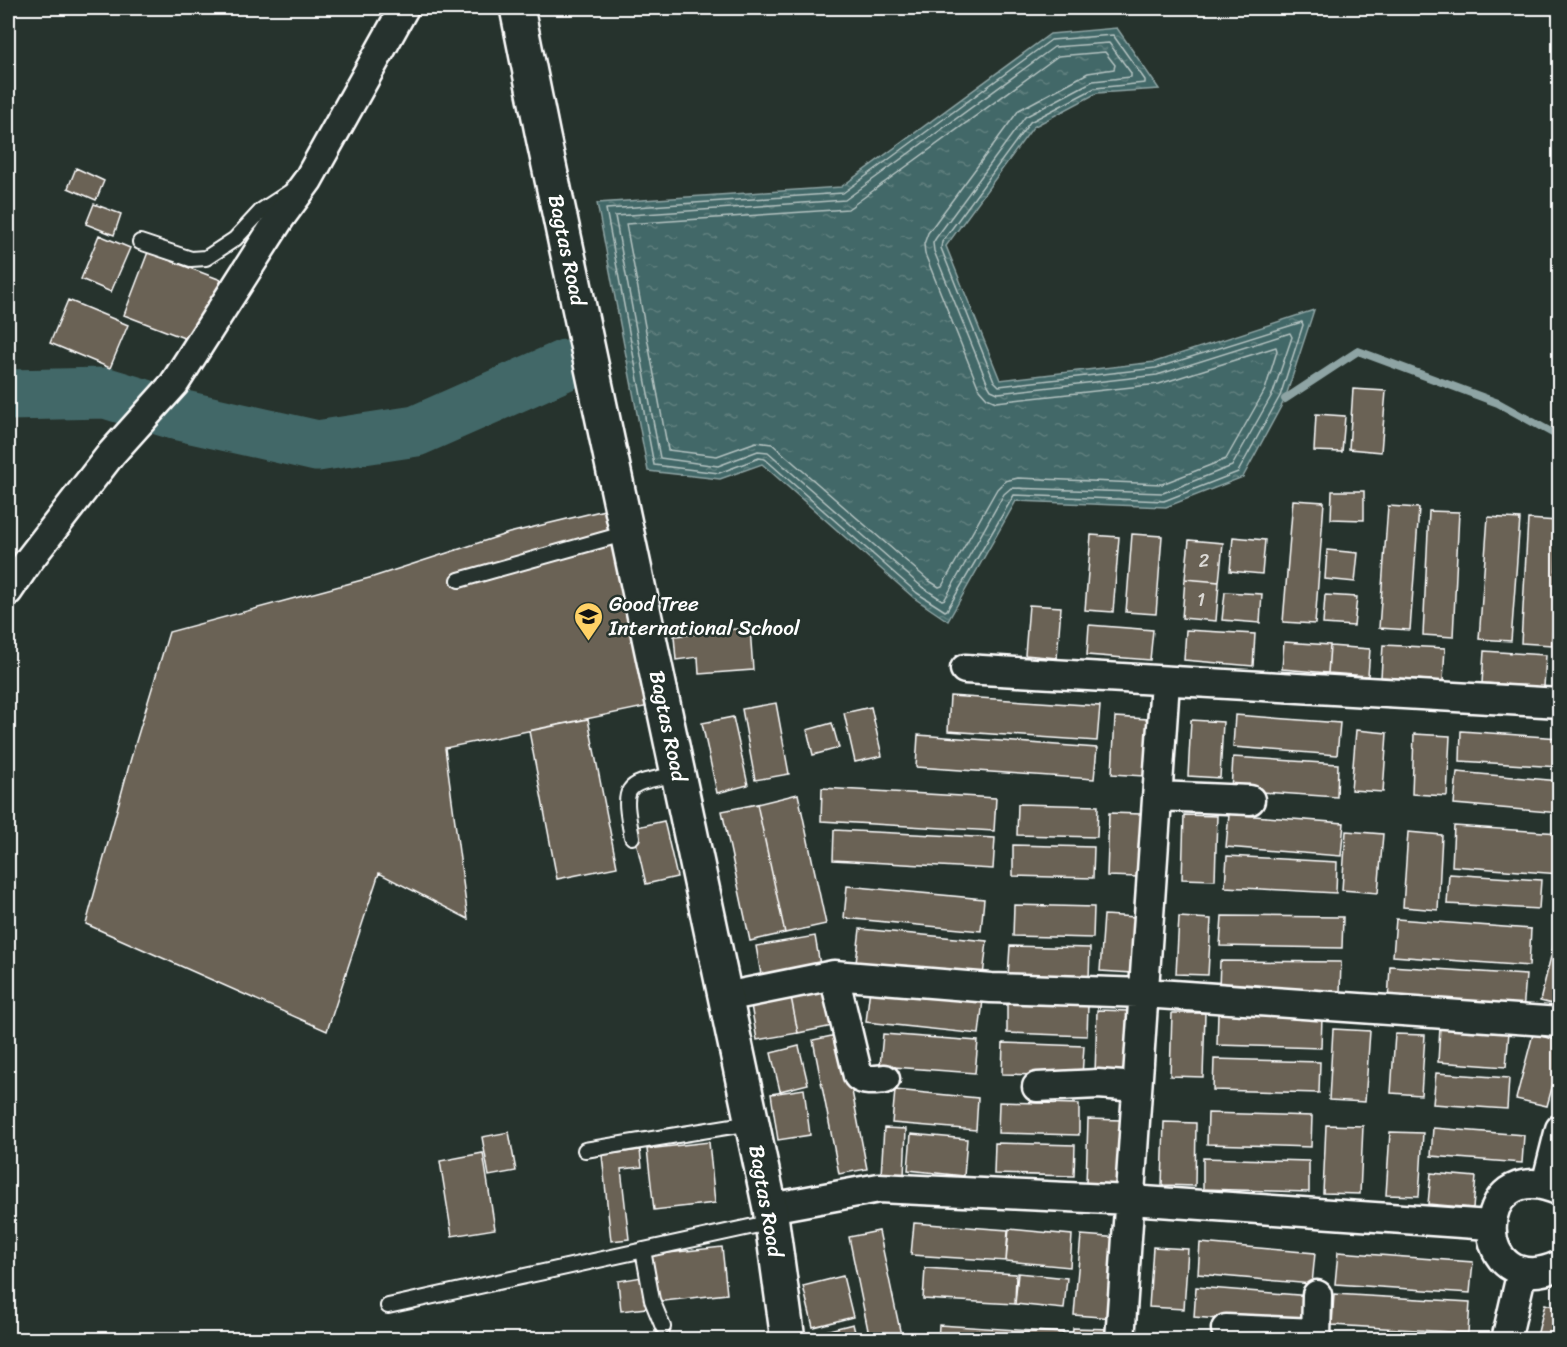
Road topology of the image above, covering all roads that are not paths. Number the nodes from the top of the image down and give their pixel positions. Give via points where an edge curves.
1 (404, 8) edge
2 (517, 8) edge
3 (308, 180) junction
4 (140, 242) dead end
5 (627, 534) junction
6 (459, 580) dead end
7 (8, 591) edge
8 (965, 669) dead end
9 (1165, 681) junction
10 (1560, 703) edge
11 (678, 774) junction
12 (1157, 796) junction
13 (1250, 800) dead end
14 (632, 837) dead end
15 (834, 975) junction
16 (1144, 993) junction
17 (725, 997) junction
18 (1560, 1022) edge
19 (885, 1079) dead end
20 (1037, 1087) dead end
21 (1137, 1087) junction
22 (752, 1123) junction
23 (1560, 1129) edge
24 (585, 1150) dead end
25 (1553, 1188) edge
26 (1130, 1200) junction
27 (771, 1215) junction
28 (1490, 1226) junction
29 (643, 1250) junction
30 (1560, 1265) edge
31 (1522, 1271) junction
32 (1317, 1295) dead end
33 (388, 1306) dead end
34 (663, 1327) dead end
35 (1226, 1329) dead end
36 (1316, 1336) edge
37 (788, 1340) edge
38 (1120, 1340) edge
39 (1506, 1340) edge

1 - 3 street
2 - 5 street, Bagtas Road
3 - 4 lane via 262,210 235,239 206,258 191,259
3 - 7 street via 174,384 111,454
5 - 6 lane
5 - 11 street, Bagtas Road
8 - 9 street
9 - 10 street
9 - 12 street
11 - 14 lane via 631,787 626,805
11 - 17 street, Bagtas Road
12 - 13 street
12 - 16 street
15 - 16 street via 991,988
15 - 17 street
15 - 19 street via 858,1076
16 - 18 street
16 - 21 street
17 - 22 street, Bagtas Road
20 - 21 street
21 - 26 street
22 - 24 lane
22 - 27 street, Bagtas Road
23 - 25 street
25 - 28 street via 1533,1183 1520,1185 1499,1201
26 - 27 street via 879,1188
26 - 28 street
26 - 38 street
27 - 29 lane
27 - 37 street, Bagtas Road
28 - 31 street via 1498,1254
29 - 33 lane
29 - 34 lane via 652,1300
30 - 31 street
31 - 39 street
32 - 36 street
35 - 36 street

